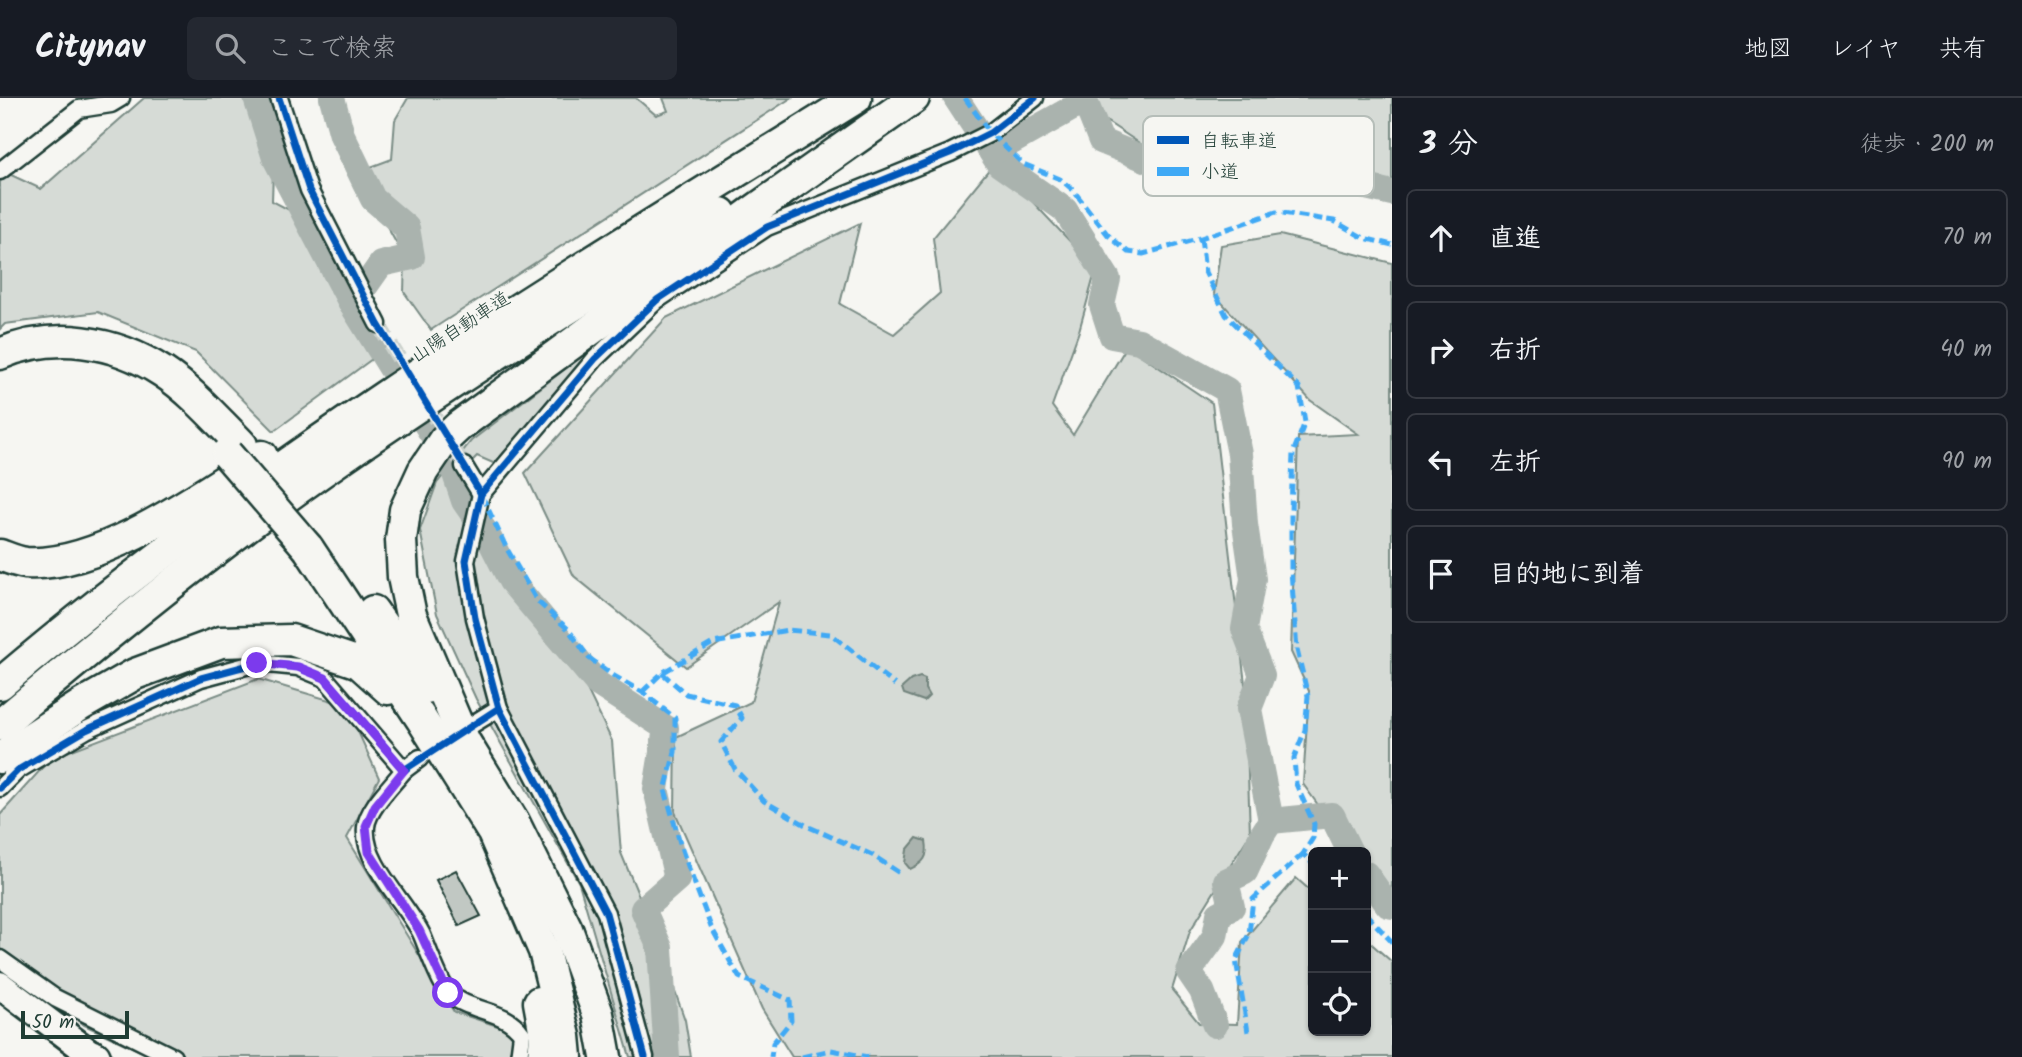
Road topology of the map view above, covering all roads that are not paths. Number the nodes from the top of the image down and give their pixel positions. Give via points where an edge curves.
1 (121, 98) edge
2 (279, 98) edge
3 (856, 98) edge
4 (905, 98) edge
5 (914, 98) edge
6 (1035, 98) edge
7 (0, 171) edge
8 (576, 272) junction
9 (378, 324) tunnel mouth
10 (0, 354) edge
11 (0, 370) edge
12 (234, 449) junction
13 (464, 466) tunnel mouth
14 (481, 494) junction
15 (314, 542) junction
16 (0, 555) edge
17 (0, 684) edge
18 (499, 708) junction
19 (422, 720) junction
20 (0, 725) edge
21 (469, 733) junction
22 (0, 758) edge
23 (420, 758) dead end
24 (404, 770) junction
25 (0, 788) edge
26 (520, 895) junction
27 (566, 929) junction
28 (0, 959) edge
29 (0, 985) edge
30 (0, 1007) edge
31 (87, 1057) edge
32 (173, 1057) edge
33 (519, 1057) edge
34 (543, 1057) edge
35 (567, 1057) edge
36 (581, 1057) edge
37 (606, 1057) edge
38 (645, 1057) edge

1 - 7 street via 79,109
2 - 9 street via 309,190
3 - 8 highway, 山陽自動車道
4 - 20 highway via 472,370 309,482 155,598
5 - 21 highway via 444,440 405,510 403,577 411,615
6 - 14 street via 990,134 766,227 657,300 595,359
8 - 16 highway via 365,388 193,501 112,545 66,561 24,563
8 - 17 highway, 山陽自動車道 via 281,466
10 - 12 highway via 44,341 80,341 116,349 164,372 205,408
11 - 12 highway via 41,357 73,356 130,371
12 - 15 highway, bridge
13 - 14 street
14 - 18 street via 466,561 475,618
15 - 19 highway
15 - 21 highway
18 - 21 street
18 - 38 street via 606,912
19 - 22 highway via 359,663 291,640 221,642 135,674
19 - 26 highway via 493,833
21 - 27 highway
23 - 24 street
24 - 25 street via 325,678 298,667 257,663 201,678 86,730 18,770
24 - 33 street via 375,806 366,826 369,852 419,930 448,993 514,1022 522,1034
26 - 34 highway via 545,1035
26 - 35 highway via 544,951
27 - 36 highway
27 - 37 highway via 597,1014
28 - 32 street via 55,998
29 - 31 main road
30 - 31 main road

